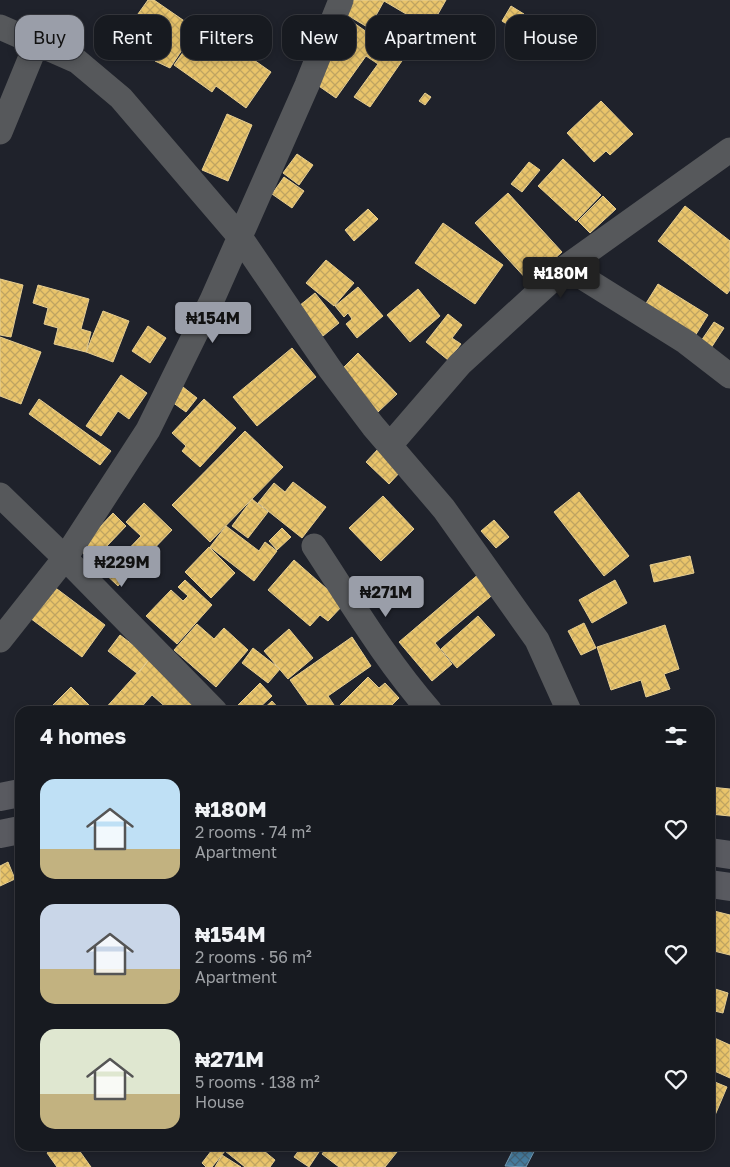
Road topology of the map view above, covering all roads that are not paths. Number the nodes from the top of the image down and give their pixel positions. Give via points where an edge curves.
1 (341, 0) edge
2 (0, 27) edge
3 (15, 33) edge
4 (30, 60) edge
5 (75, 60) edge
6 (0, 132) edge
7 (730, 150) edge
8 (240, 237) junction
9 (566, 268) junction
10 (730, 376) edge
11 (390, 445) junction
12 (0, 495) edge
13 (314, 546) dead end
14 (65, 558) junction
15 (0, 640) edge
16 (210, 706) edge
17 (426, 706) edge
18 (567, 706) edge
19 (15, 794) edge
20 (0, 797) edge
21 (15, 831) edge
22 (0, 834) edge
23 (715, 853) edge
24 (730, 855) edge
25 (715, 885) edge
26 (730, 887) edge

1 - 8 street
2 - 3 street
4 - 6 street
5 - 8 street via 121,98
7 - 9 street
8 - 11 street via 330,369
8 - 14 street via 148,430
9 - 10 street via 686,342
9 - 11 street via 460,364
11 - 18 street via 444,509 537,640
12 - 14 street
13 - 17 street via 381,647
14 - 15 street
14 - 16 street
19 - 20 main road
21 - 22 main road
23 - 24 main road
25 - 26 main road

